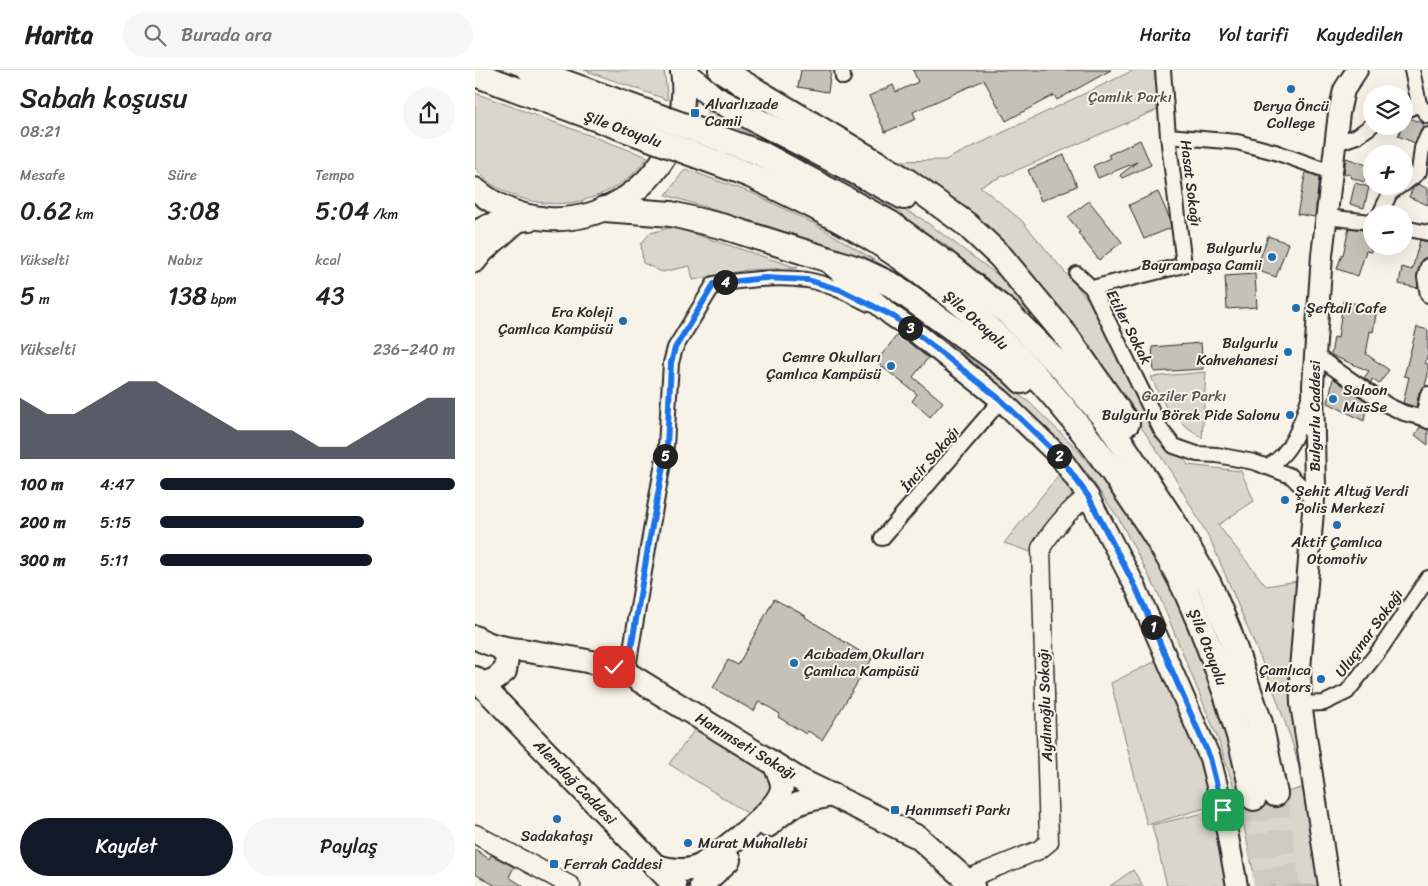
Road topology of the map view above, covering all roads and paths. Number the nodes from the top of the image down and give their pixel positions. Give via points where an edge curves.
1 (530, 70) edge
2 (683, 70) edge
3 (721, 70) edge
4 (1163, 70) edge
5 (1357, 70) edge
6 (1412, 70) edge
7 (475, 74) edge
8 (1419, 104) junction
9 (1413, 107) edge
10 (1428, 116) edge
11 (1363, 132) edge
12 (1428, 134) edge
13 (1168, 136) junction
14 (1335, 144) junction
15 (1331, 172) junction
16 (1413, 177) edge
17 (475, 189) edge
18 (604, 209) junction
19 (1326, 217) junction
20 (530, 219) junction
21 (1363, 221) edge
22 (1413, 230) edge
23 (1428, 233) edge
24 (475, 234) edge
25 (822, 256) junction
26 (475, 261) edge
27 (1428, 266) edge
28 (1077, 274) dead end
29 (1091, 288) junction
30 (1428, 295) edge
31 (1039, 305) junction
32 (891, 315) junction
33 (1315, 355) junction
34 (1313, 385) junction
35 (1428, 394) edge
36 (1001, 400) junction
37 (1426, 420) edge
38 (1266, 466) junction
39 (1088, 496) junction
40 (1314, 505) junction
41 (1154, 531) junction
42 (882, 538) dead end
43 (1428, 578) edge
44 (1229, 632) junction
45 (475, 638) edge
46 (501, 648) junction
47 (627, 673) junction
48 (477, 681) edge
49 (1301, 704) junction
50 (774, 764) junction
51 (833, 795) junction
52 (475, 834) edge
53 (656, 876) edge
54 (970, 882) edge
55 (571, 886) edge
56 (675, 886) edge
57 (701, 886) edge
58 (1237, 886) edge
59 (1329, 886) edge

1 - 44 highway, Şile Otoyolu, bridge via 760,153 890,223 1008,313 1063,369 1107,421 1173,521 1209,584
2 - 18 main road via 682,116 674,142 645,183
2 - 31 highway via 714,98 933,214 995,262
3 - 31 highway via 907,181 966,224 1001,256
4 - 13 street, Hasat Sokağı
5 - 14 main road, Bulgurlu Caddesi via 1344,90
6 - 8 street
7 - 41 highway, Şile Otoyolu, bridge via 749,175 879,243 931,280 992,332 1049,389 1093,442
8 - 9 street
8 - 10 street
11 - 14 street
12 - 16 street via 1422,148 1419,172
13 - 15 street via 1237,142
13 - 29 street, Hasat Sokağı via 1185,264
14 - 15 main road, Bulgurlu Caddesi
15 - 19 main road, Bulgurlu Caddesi
17 - 20 main road
18 - 20 main road via 582,216
18 - 25 highway via 671,214
19 - 21 street
19 - 33 main road, Bulgurlu Caddesi
20 - 24 main road via 501,222 481,228
20 - 26 main road via 499,235
22 - 23 street
25 - 32 main road
25 - 41 highway via 892,285 1011,370 1086,448
27 - 30 street via 1425,278
28 - 29 street, Etiler Sokak
29 - 38 street, Etiler Sokak via 1161,430 1174,446 1197,454
31 - 44 highway via 1067,337 1191,519 1219,574
32 - 36 main road
32 - 47 street via 841,290 808,280 764,278 714,284 675,348 671,363 667,446
33 - 34 main road, Bulgurlu Caddesi
33 - 37 street via 1387,405
34 - 38 street via 1298,433 1275,462
34 - 40 main road, Bulgurlu Caddesi
35 - 37 street
36 - 39 main road via 1060,457
36 - 42 street, İncir Sokağı
38 - 40 street, Etiler Sokak via 1291,476
39 - 54 street, Aydınoğlu Sokağı via 1079,502 1041,548 1049,842 1039,850
39 - 58 main road via 1136,588 1210,758
40 - 49 main road, Bulgurlu Caddesi via 1300,669
41 - 44 highway, Şile Otoyolu via 1185,589 1208,643 1264,796 1260,723
43 - 49 street, Uluçınar Sokağı via 1347,692 1324,703
45 - 46 main road
46 - 47 main road, Hanımseti Sokağı via 603,664
46 - 48 main road via 507,658 505,671 494,680
47 - 50 main road, Hanımseti Sokağı
48 - 53 main road, Alemdağ Caddesi
49 - 59 main road, Bulgurlu Caddesi
50 - 51 main road, Hanımseti Sokağı
50 - 53 main road via 782,787 779,797 765,814 702,865 693,870
51 - 54 main road, Hanımseti Sokağı via 918,837
51 - 57 main road via 803,801 786,810
52 - 55 street
53 - 56 main road, Alemdağ Caddesi

